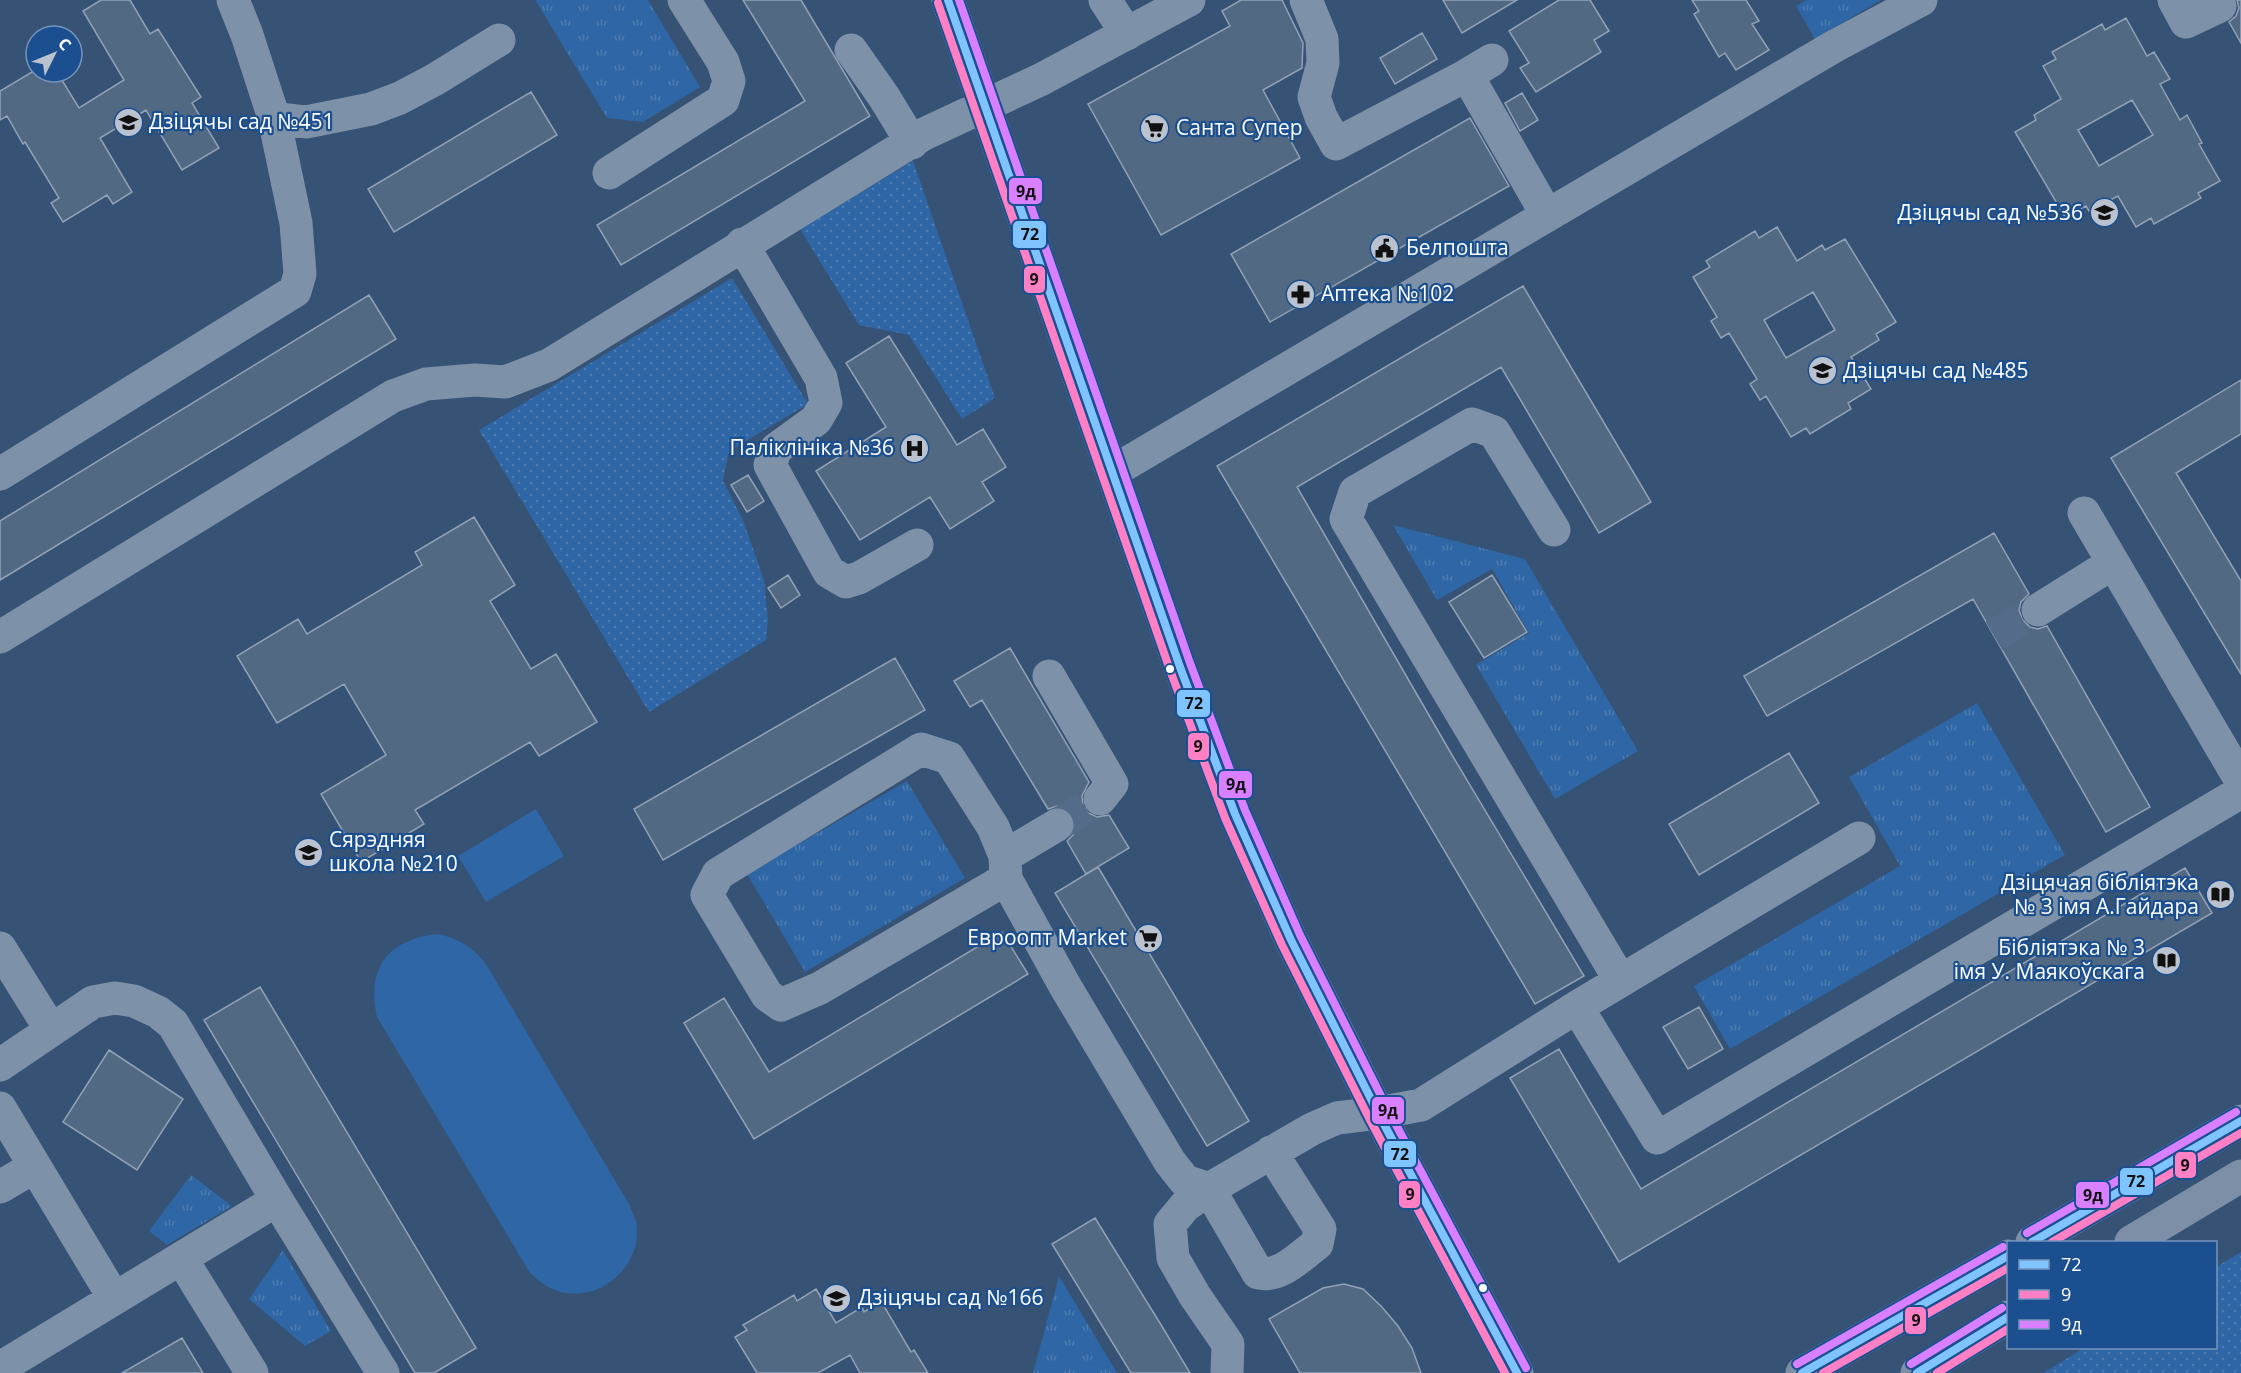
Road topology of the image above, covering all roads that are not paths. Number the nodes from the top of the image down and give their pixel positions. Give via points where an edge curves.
1 (233, 0) edge
2 (684, 0) edge
3 (948, 0) edge
4 (1105, 0) edge
5 (1189, 0) edge
6 (1306, 0) edge
7 (1921, 0) edge
8 (2174, 0) edge
9 (2220, 6) dead end
10 (1127, 34) junction
11 (499, 40) dead end
12 (850, 50) dead end
13 (985, 107) junction
14 (274, 118) junction
15 (912, 143) junction
16 (609, 173) dead end
17 (1546, 216) junction
18 (742, 244) junction
19 (1112, 472) junction
20 (0, 474) edge
21 (2084, 513) dead end
22 (1554, 530) dead end
23 (917, 545) dead end
24 (2113, 563) junction
25 (2038, 610) tunnel mouth
26 (0, 637) edge
27 (1049, 676) dead end
28 (2241, 781) edge
29 (2241, 792) edge
30 (1100, 799) tunnel mouth
31 (1058, 825) tunnel mouth
32 (1859, 838) dead end
33 (1006, 867) junction
34 (0, 948) edge
35 (1620, 980) junction
36 (1577, 1007) junction
37 (51, 1030) junction
38 (0, 1065) edge
39 (0, 1108) edge
40 (1378, 1113) junction
41 (2241, 1121) edge
42 (1272, 1152) junction
43 (34, 1167) junction
44 (2241, 1176) edge
45 (0, 1187) edge
46 (1209, 1189) junction
47 (277, 1200) junction
48 (2034, 1241) edge
49 (2133, 1241) edge
50 (2007, 1257) edge
51 (181, 1258) junction
52 (114, 1298) junction
53 (2007, 1318) edge
54 (0, 1368) edge
55 (252, 1373) edge
56 (383, 1373) edge
57 (1227, 1373) edge
58 (1516, 1373) edge
59 (1802, 1373) edge
60 (1917, 1373) edge

1 - 14 street
2 - 16 street via 723,62 729,81 723,100
3 - 13 street
4 - 10 street
5 - 10 street
6 - 17 street via 1322,39 1323,63 1314,97 1336,144 1480,68
7 - 17 street via 1833,47
8 - 9 street via 2186,22
10 - 13 street
11 - 14 street via 434,80 371,109 306,122
12 - 15 street
13 - 15 street
13 - 19 street
14 - 20 street via 296,223 300,274 295,291
15 - 18 street
17 - 19 street
18 - 23 street via 821,378 826,403 816,420 776,449 770,465 823,562 829,572 846,582
18 - 26 street via 549,365 505,382 426,384 393,396
19 - 40 street via 1235,814 1291,940
21 - 24 street
22 - 35 street via 1494,432 1472,424 1355,492 1346,519
24 - 25 street
24 - 28 street
27 - 30 street via 1112,784
29 - 36 street via 1657,1138
31 - 33 street
32 - 35 street
33 - 33 street via 993,827 949,758 921,749 718,874 707,895 767,995 781,1005 820,988
33 - 46 street via 1065,986 1170,1162 1185,1181
34 - 37 street
35 - 36 street
36 - 40 street via 1421,1105
37 - 38 street
37 - 47 street via 93,1002 115,998 135,1001 158,1012 173,1024
39 - 43 street
40 - 42 street via 1338,1118
40 - 58 street
41 - 48 main road
42 - 46 street
42 - 46 street via 1320,1229 1317,1244 1279,1271 1269,1275 1258,1273
43 - 45 street
43 - 52 street
44 - 49 main road
46 - 57 street via 1185,1206 1170,1224 1173,1258 1228,1344
47 - 51 street
47 - 56 street
50 - 59 main road
51 - 52 street
51 - 55 street
52 - 54 street
53 - 60 main road

